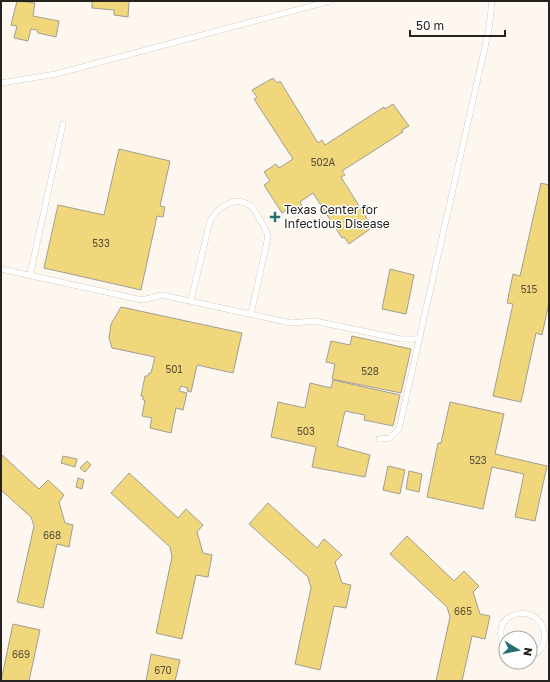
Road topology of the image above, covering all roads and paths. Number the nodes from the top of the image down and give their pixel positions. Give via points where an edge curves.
1 (330, 1) edge
2 (492, 1) edge
3 (1, 83) edge
4 (63, 124) dead end
5 (1, 269) edge
6 (30, 275) junction
7 (191, 300) junction
8 (251, 314) junction
9 (420, 339) junction
10 (379, 439) dead end
11 (503, 630) edge
12 (538, 651) edge

1 - 3 lane via 56,74
2 - 9 lane via 489,29
4 - 6 lane
5 - 6 lane
6 - 7 lane via 142,300 162,294
7 - 8 lane
7 - 8 lane via 213,215 222,207 242,202 254,209 268,237
8 - 9 lane via 295,323 314,321 401,339
9 - 10 lane via 399,429 390,438
11 - 12 lane via 506,621 517,613 531,614 542,623 546,637

